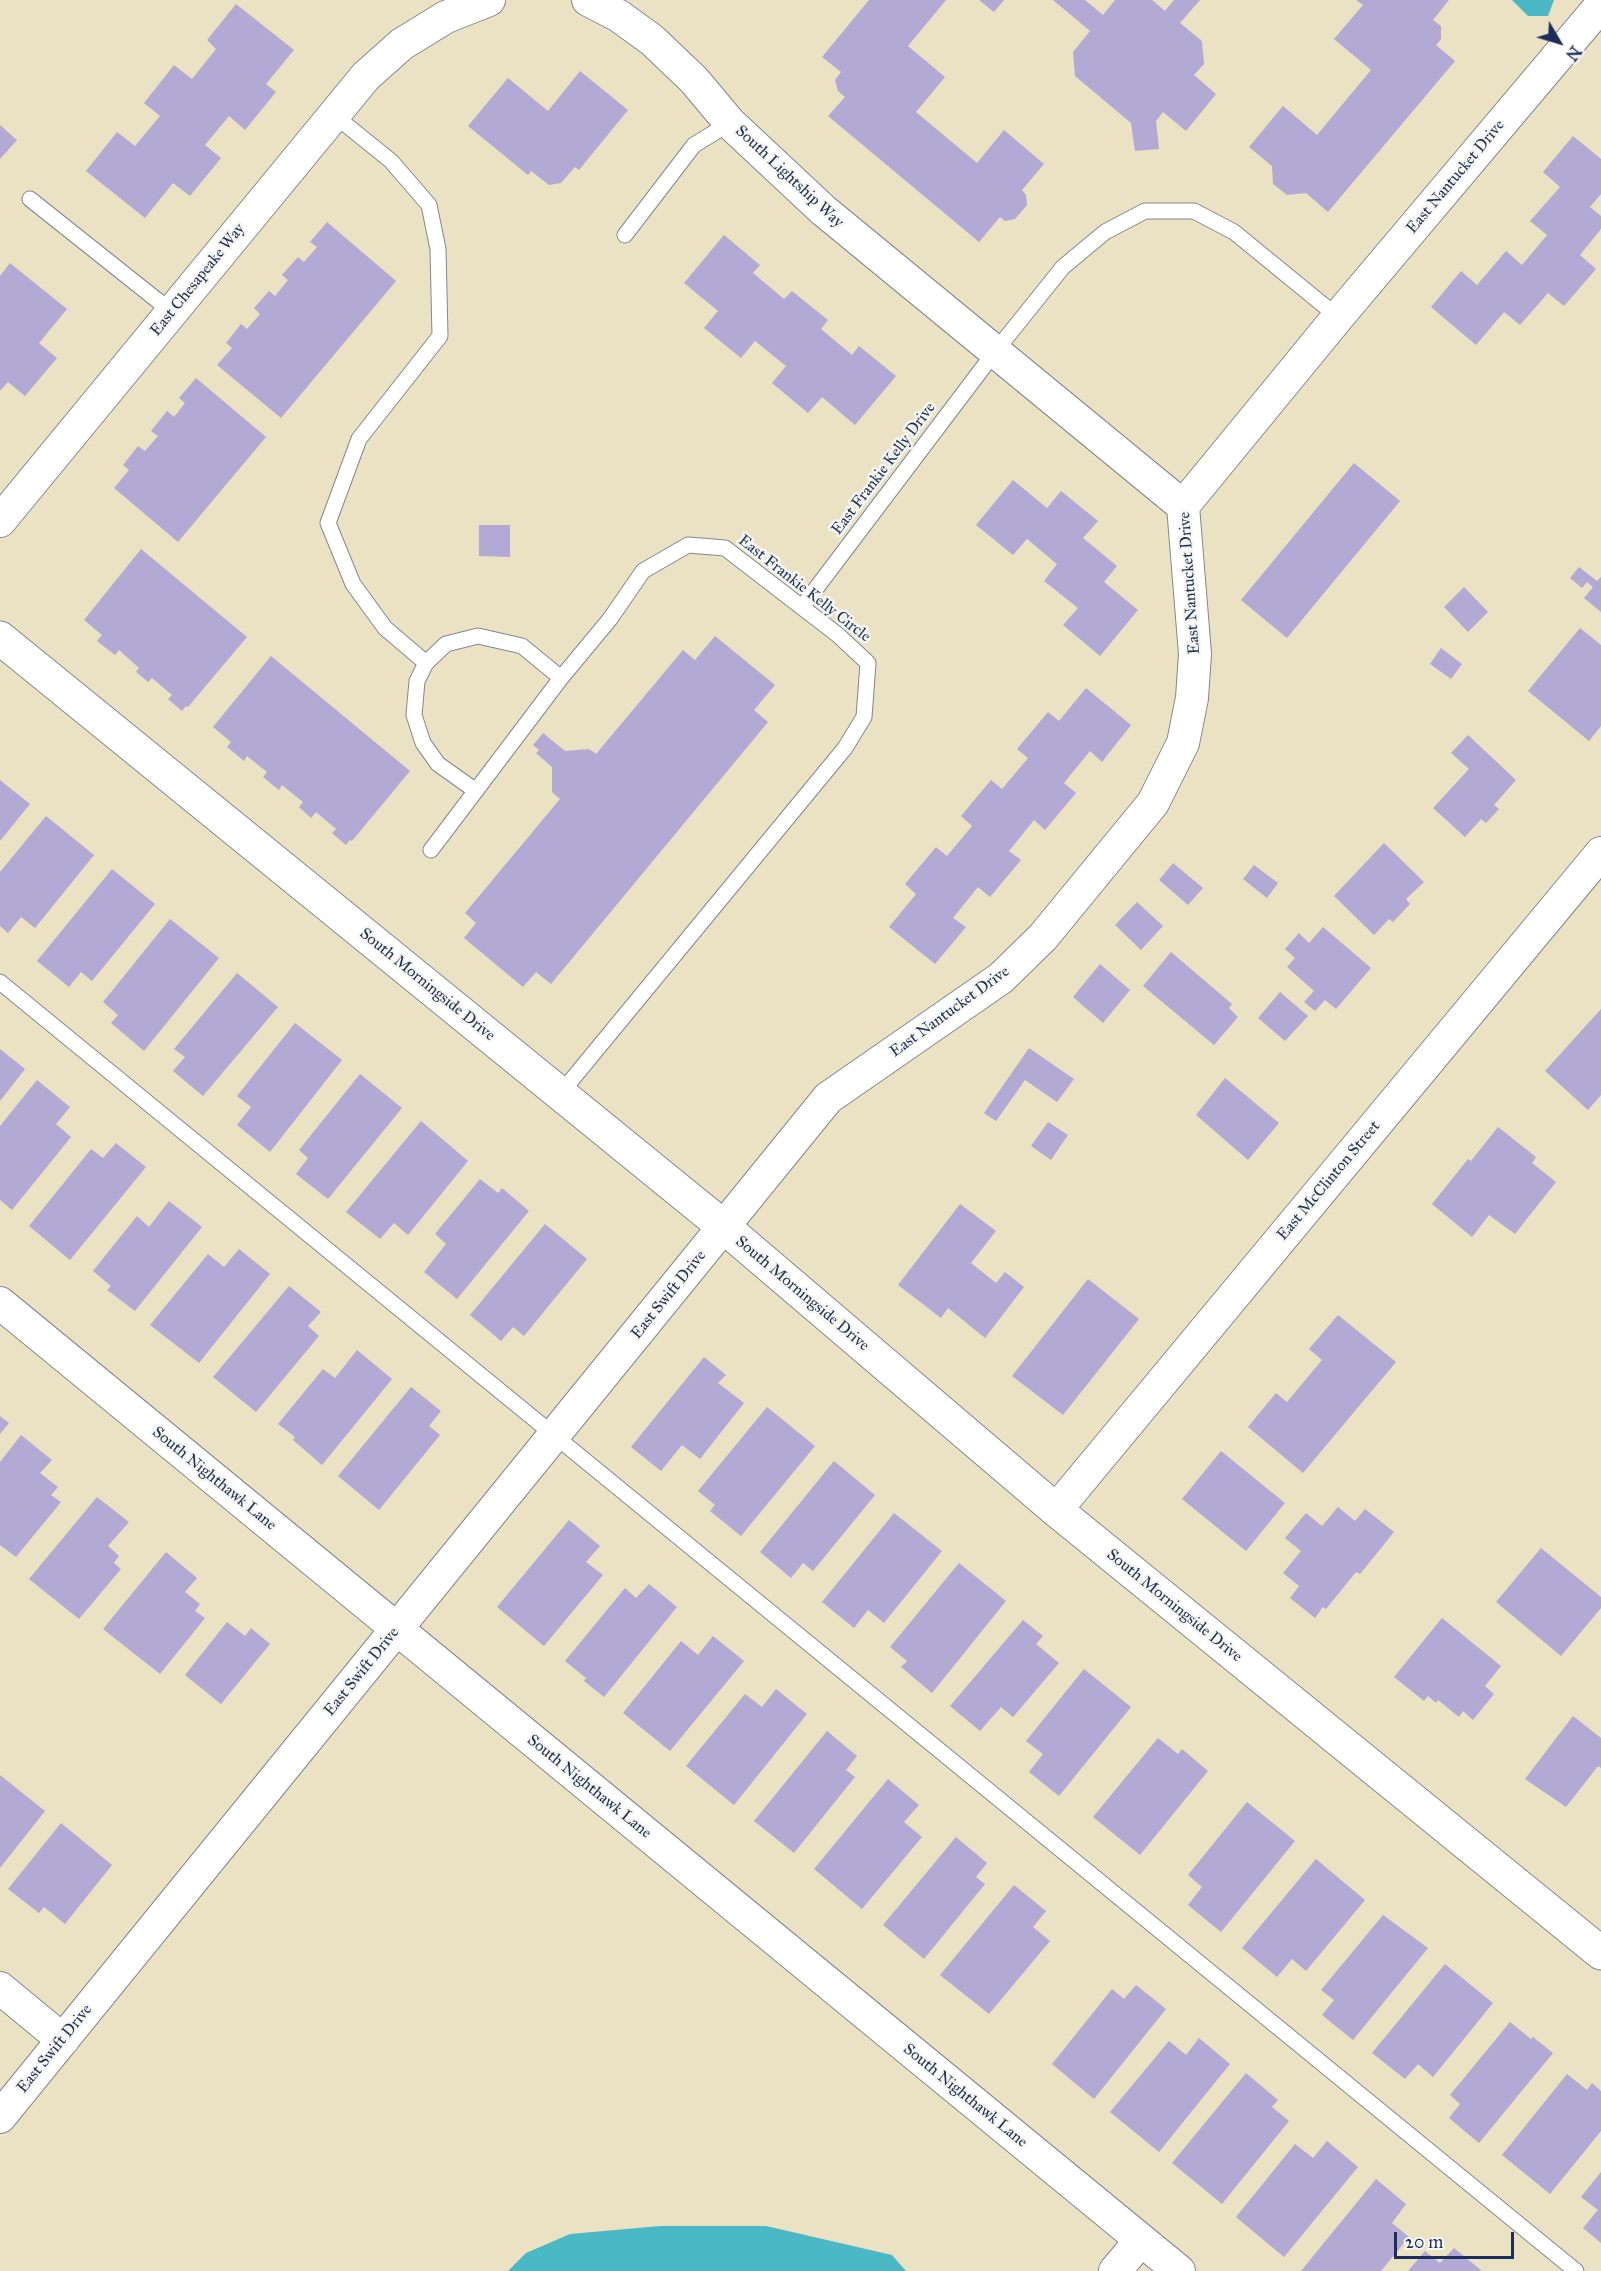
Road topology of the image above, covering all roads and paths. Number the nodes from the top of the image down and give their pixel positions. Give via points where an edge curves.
1 (489, 0) edge
2 (588, 0) edge
3 (1601, 5) edge
4 (334, 115) junction
5 (730, 123) junction
6 (30, 199) dead end
7 (626, 235) dead end
8 (172, 312) junction
9 (1338, 317) junction
10 (994, 353) junction
11 (1183, 506) junction
12 (0, 521) edge
13 (802, 607) junction
14 (0, 638) edge
15 (426, 663) junction
16 (561, 678) junction
17 (476, 791) junction
18 (431, 850) dead end
19 (1601, 852) edge
20 (0, 982) edge
21 (560, 1094) junction
22 (724, 1227) junction
23 (0, 1303) edge
24 (554, 1436) junction
25 (1056, 1510) junction
26 (397, 1629) junction
27 (1601, 1953) edge
28 (0, 1988) edge
29 (63, 2040) junction
30 (0, 2117) edge
31 (1141, 2240) junction
32 (1115, 2271) edge
33 (1179, 2271) edge
34 (1576, 2271) edge

1 - 4 street, East Chesapeake Way via 446,17 402,44 366,76
2 - 5 street, South Lightship Way via 620,16 652,40 694,80
3 - 9 street, East Nantucket Drive
4 - 8 street, East Chesapeake Way
4 - 15 lane via 391,161 429,205 438,249 440,336 359,439 328,523 353,584 385,628
5 - 7 lane via 694,145
5 - 10 street, South Lightship Way via 823,210
6 - 8 lane
8 - 12 street, East Chesapeake Way
9 - 10 lane via 1234,232 1194,211 1145,212 1105,232 1063,267
9 - 11 street, East Nantucket Drive
10 - 11 street, South Lightship Way
10 - 13 lane, East Frankie Kelly Drive
11 - 22 street, East Nantucket Drive via 1195,654 1192,698 1183,743 1153,802 1043,937 1001,978 828,1098
13 - 16 lane, East Frankie Kelly Circle via 725,548 688,545 643,571 610,619
13 - 21 lane, East Frankie Kelly Circle via 868,663 864,717 845,748
14 - 21 street, South Morningside Drive
15 - 16 lane via 446,644 478,636 522,646
15 - 17 lane via 417,681 414,715 423,743 438,764
16 - 17 lane, East Frankie Kelly Circle
17 - 18 lane, East Frankie Kelly Circle
19 - 25 street, East McClinton Street
20 - 24 lane
21 - 22 street, South Morningside Drive
22 - 24 street, East Swift Drive
22 - 25 street, South Morningside Drive
23 - 26 street, South Nighthawk Lane
24 - 26 street, East Swift Drive
24 - 34 lane
25 - 27 street, South Morningside Drive
26 - 29 street, East Swift Drive
26 - 31 street, South Nighthawk Lane
28 - 29 street
29 - 30 street, East Swift Drive
31 - 32 street
31 - 33 street, South Nighthawk Lane

